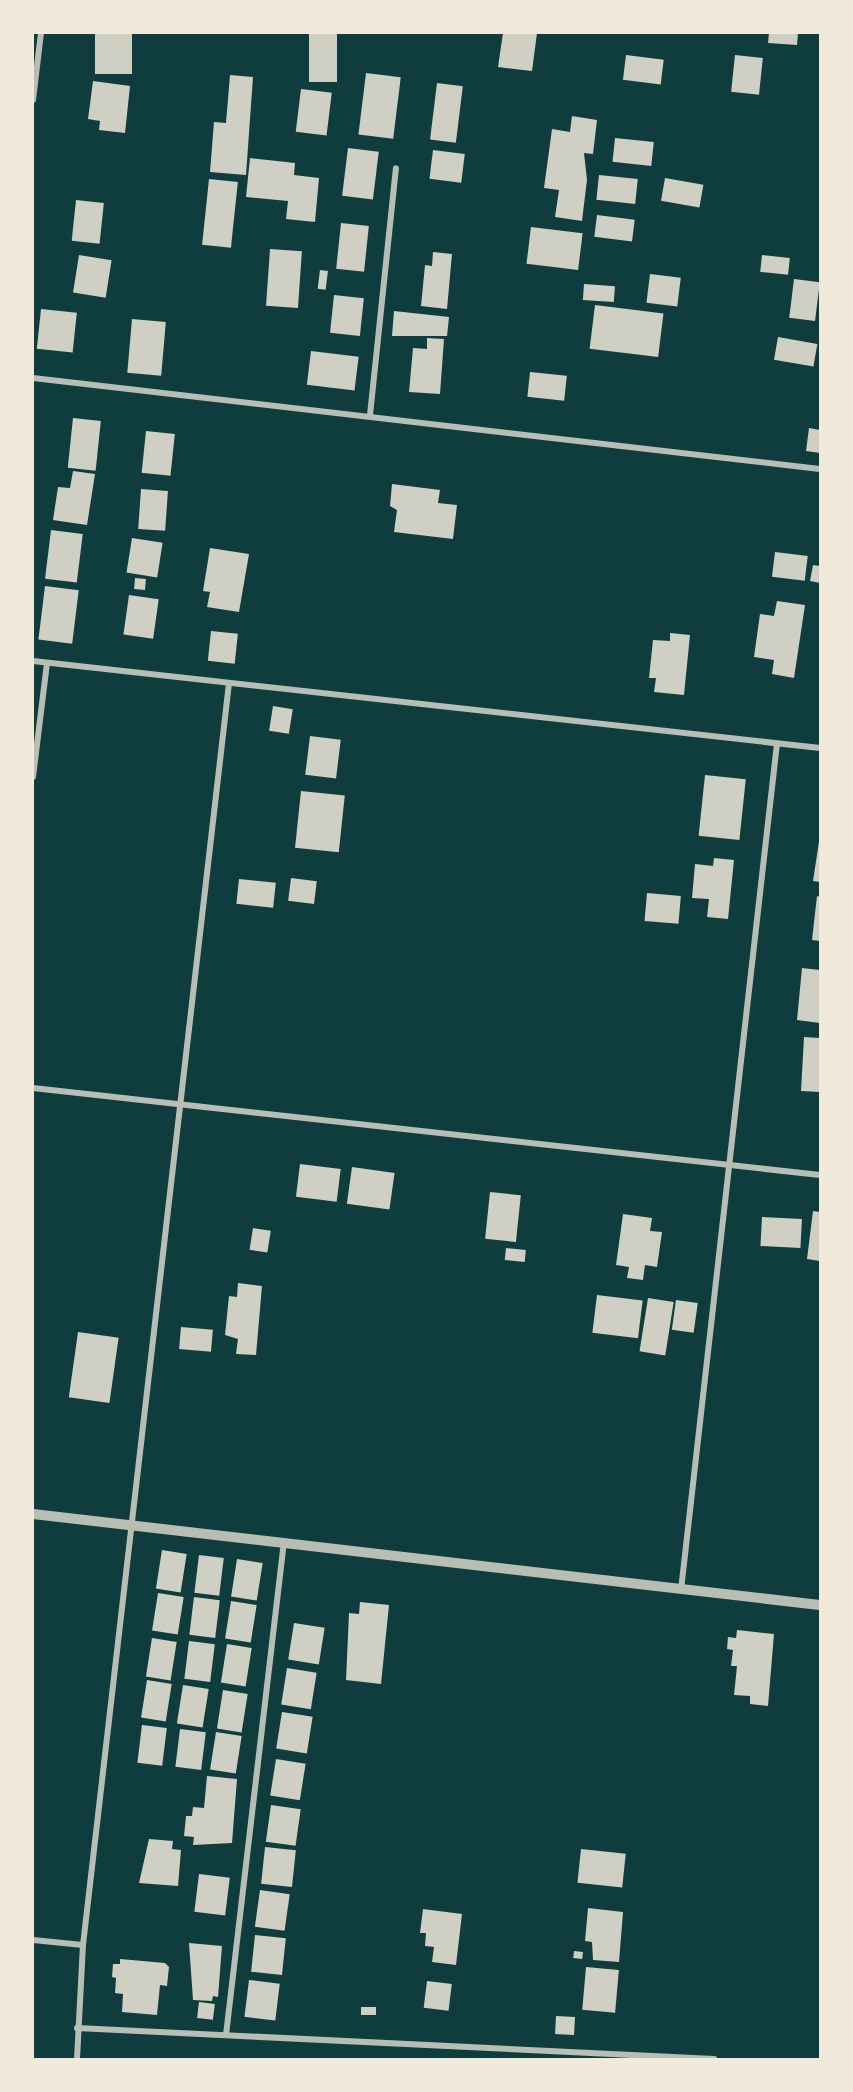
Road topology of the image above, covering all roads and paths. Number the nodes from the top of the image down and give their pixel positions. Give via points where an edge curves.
1 (41, 33) edge
2 (33, 99) edge
3 (396, 168) dead end
4 (33, 378) edge
5 (370, 414) junction
6 (820, 469) edge
7 (33, 661) edge
8 (48, 663) junction
9 (229, 683) junction
10 (777, 744) junction
11 (820, 748) edge
12 (33, 777) edge
13 (33, 1088) edge
14 (181, 1103) junction
15 (731, 1165) junction
16 (820, 1175) edge
17 (33, 1515) edge
18 (132, 1525) junction
19 (284, 1542) junction
20 (681, 1591) junction
21 (820, 1605) edge
22 (33, 1940) edge
23 (83, 1946) junction
24 (77, 2028) junction
25 (226, 2035) junction
26 (77, 2059) edge
27 (714, 2059) edge

1 - 2 street
3 - 5 street
4 - 5 street
5 - 6 street
7 - 8 street
8 - 9 street
8 - 12 street
9 - 10 street
9 - 14 street
10 - 11 street
10 - 15 street
13 - 14 street
14 - 15 street
14 - 18 street
15 - 16 street
15 - 20 street
17 - 18 street
18 - 19 street
18 - 23 street
19 - 20 street
19 - 25 street
20 - 21 street
22 - 23 street
23 - 24 street
24 - 25 street
24 - 26 street
25 - 27 street

